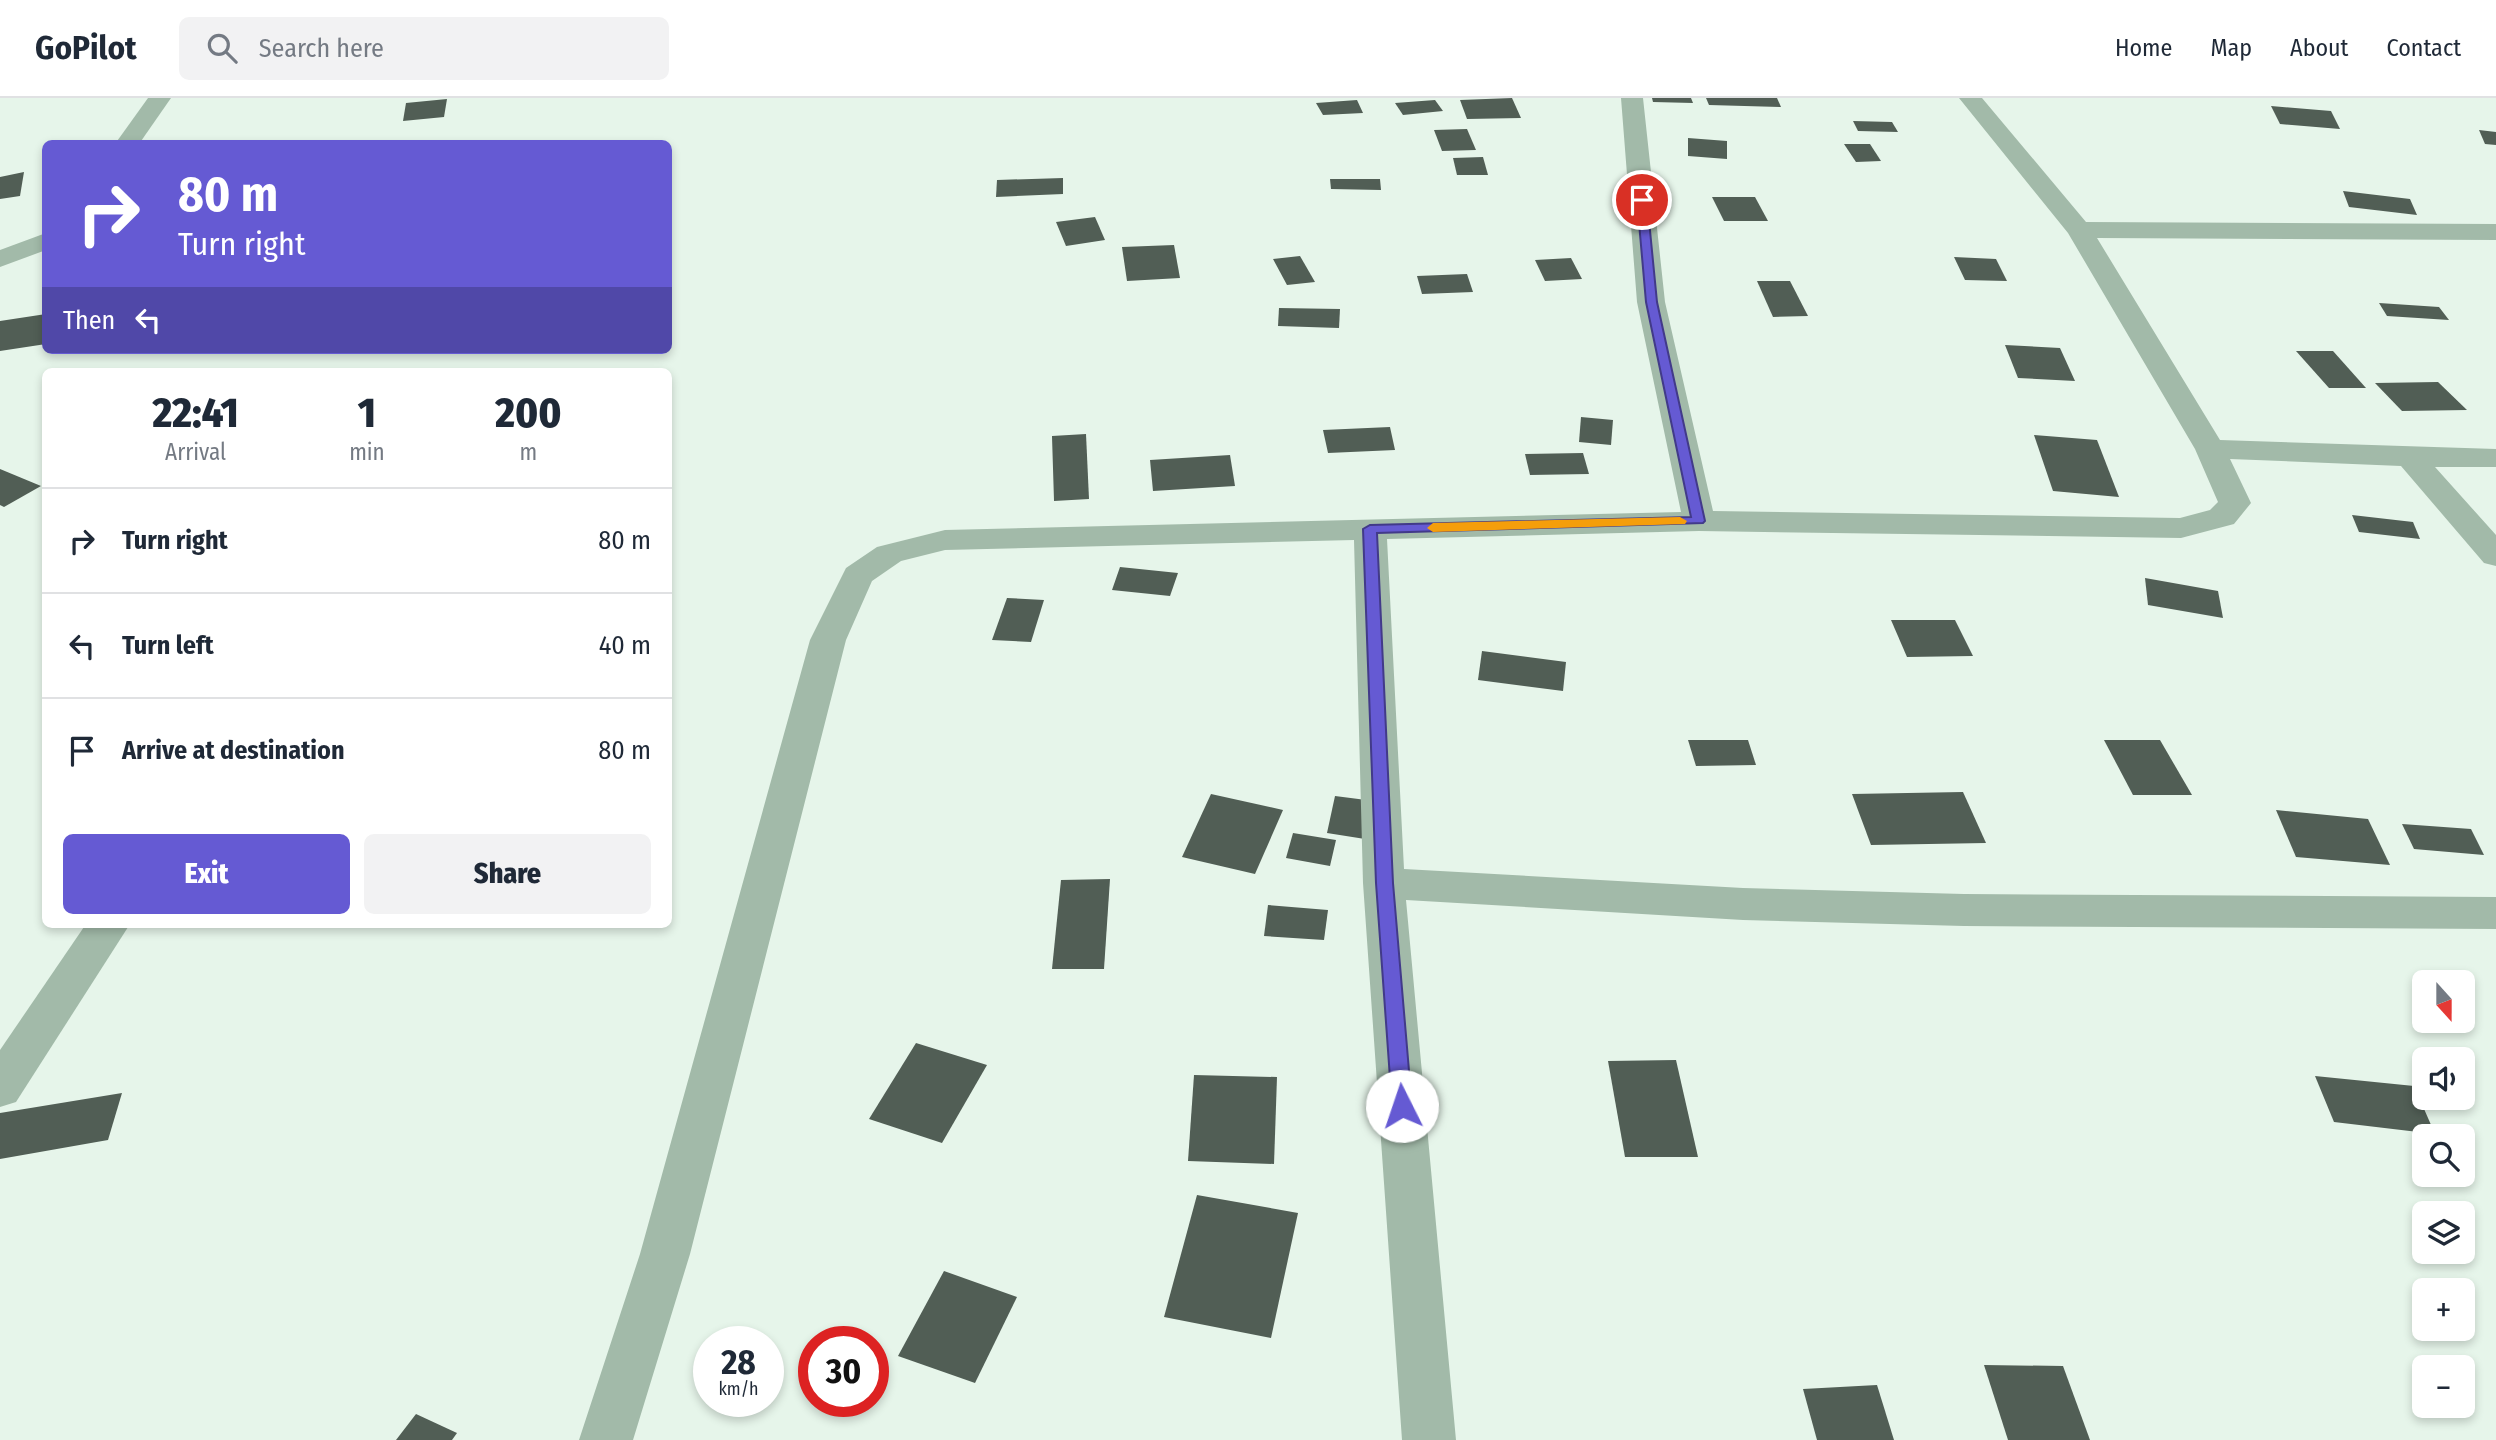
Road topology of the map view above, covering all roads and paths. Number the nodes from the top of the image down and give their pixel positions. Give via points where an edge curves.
1 (160, 98) edge
2 (1632, 98) edge
3 (1970, 98) edge
4 (130, 140) edge
5 (2079, 230) junction
6 (2496, 232) edge
7 (42, 243) edge
8 (0, 259) edge
9 (2210, 449) junction
10 (2410, 457) junction
11 (2496, 458) edge
12 (1699, 521) junction
13 (1370, 529) junction
14 (2496, 556) edge
15 (1384, 883) junction
16 (2496, 913) edge
17 (106, 928) edge
18 (0, 1088) edge
19 (606, 1440) edge
20 (1429, 1440) edge

1 - 4 street
2 - 12 street via 1651,302
3 - 5 street
5 - 6 street
5 - 9 street
7 - 8 street
9 - 10 street
9 - 12 street via 2235,503 2222,517 2181,528
10 - 11 street
10 - 14 street
12 - 13 street
13 - 15 street
13 - 19 street via 945,540 888,554 858,575 828,640 665,1254
15 - 16 street via 1785,905
15 - 20 street
17 - 18 street

